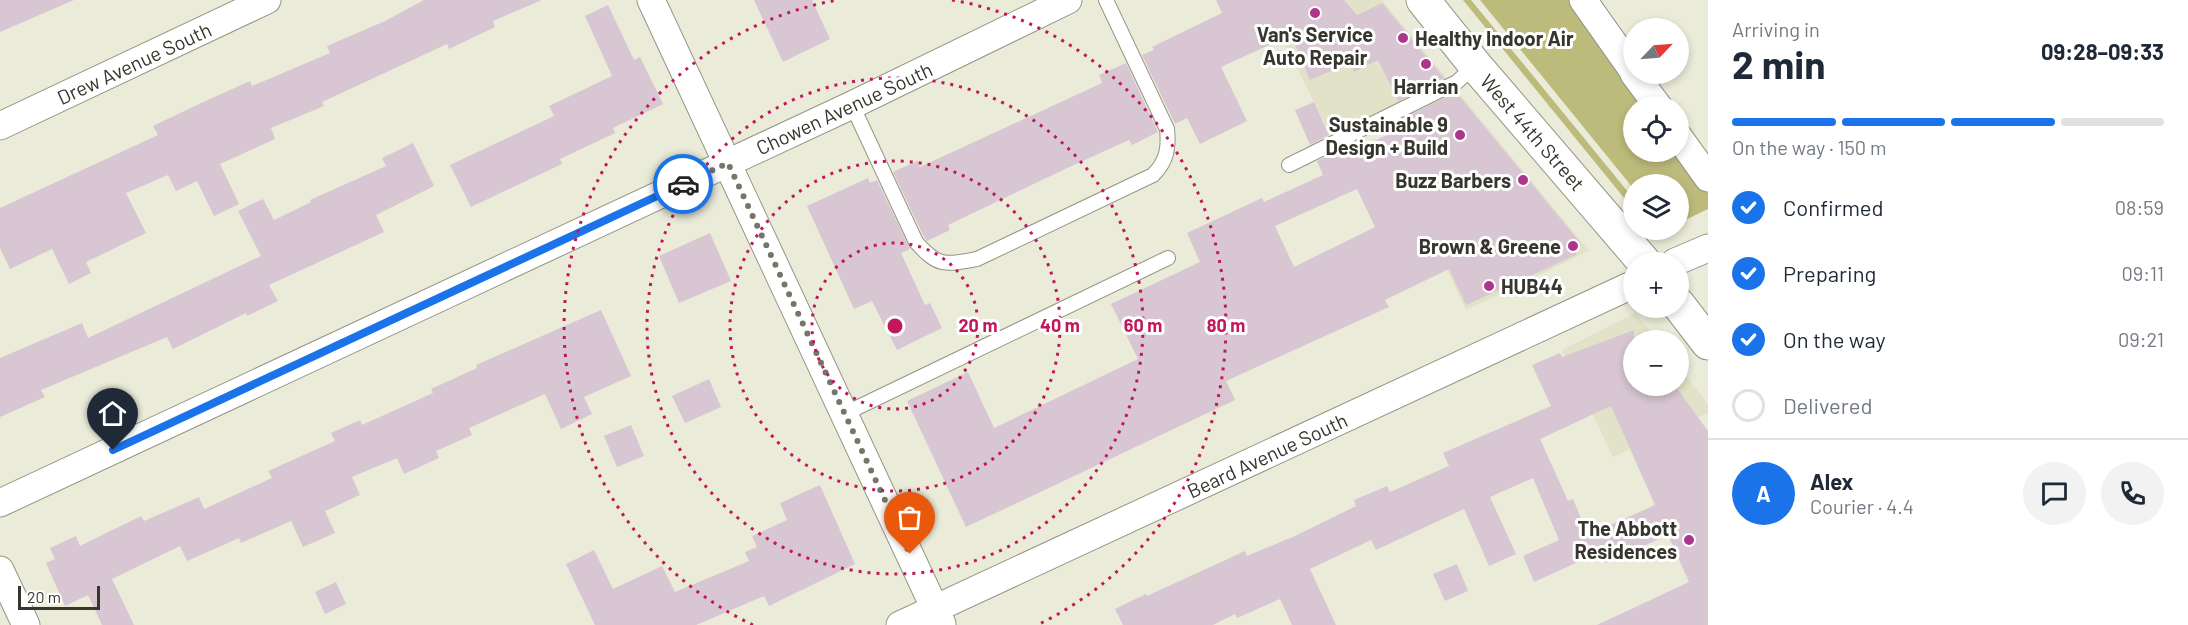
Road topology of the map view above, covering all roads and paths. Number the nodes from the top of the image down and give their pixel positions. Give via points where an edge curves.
1 (267, 0) edge
2 (651, 0) edge
3 (1068, 0) edge
4 (1106, 0) edge
5 (1423, 0) edge
6 (1583, 0) edge
7 (1623, 57) edge
8 (1475, 65) junction
9 (852, 105) junction
10 (0, 126) edge
11 (1689, 151) edge
12 (728, 163) junction
13 (1289, 165) dead end
14 (1708, 178) edge
15 (1708, 248) edge
16 (1635, 252) edge
17 (1689, 256) edge
18 (1168, 258) dead end
19 (1623, 289) edge
20 (1689, 318) edge
21 (1708, 343) edge
22 (844, 414) junction
23 (0, 503) edge
24 (0, 570) edge
25 (939, 617) edge
26 (26, 625) edge
27 (900, 625) edge

1 - 10 street, Drew Avenue South
2 - 12 street
3 - 9 street, Chowen Avenue South
4 - 9 lane via 1167,129 1164,165 1153,175 977,259 947,264 931,259 916,242
5 - 8 street, West 44th Street
6 - 7 street
8 - 13 lane via 1457,82
8 - 16 street, West 44th Street
9 - 12 street, Chowen Avenue South
11 - 14 street
12 - 22 street
12 - 23 street, Chowen Avenue South
15 - 17 street
18 - 22 lane
19 - 25 street, Beard Avenue South
20 - 21 street
22 - 25 street
24 - 26 street
25 - 27 street, Beard Avenue South

